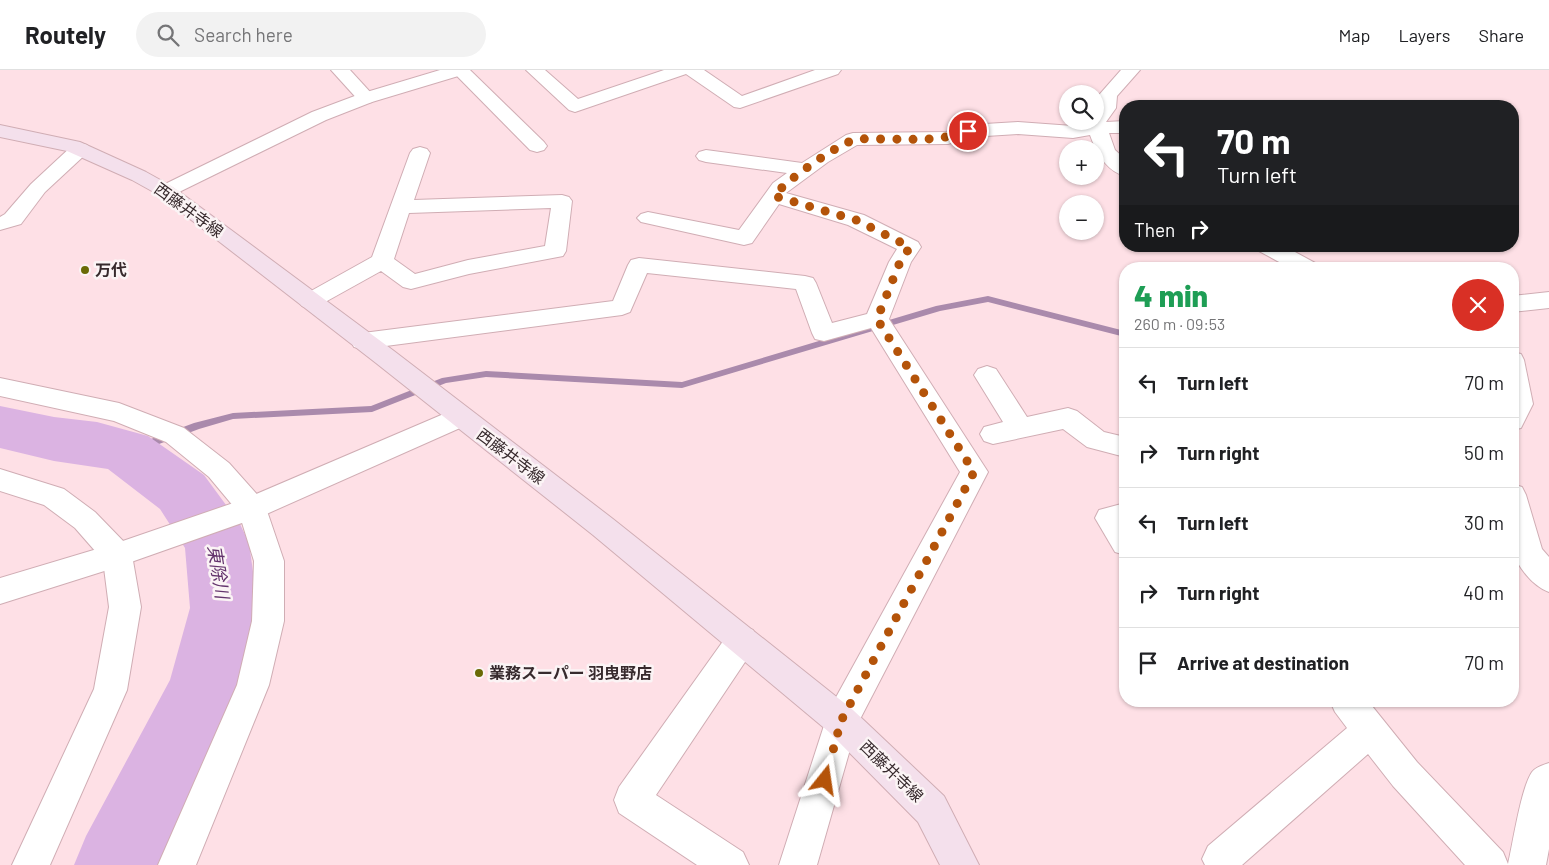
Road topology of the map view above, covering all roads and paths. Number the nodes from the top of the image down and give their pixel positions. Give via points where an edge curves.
1 (340, 70) edge
2 (459, 70) edge
3 (535, 70) edge
4 (681, 70) edge
5 (692, 70) edge
6 (832, 70) edge
7 (1112, 70) edge
8 (1131, 70) edge
9 (1098, 85) edge
10 (366, 98) junction
11 (1104, 112) edge
12 (1104, 125) edge
13 (1119, 126) edge
14 (0, 130) edge
15 (1079, 130) edge
16 (1097, 130) edge
17 (537, 146) dead end
18 (80, 149) junction
19 (420, 153) dead end
20 (706, 156) dead end
21 (1119, 164) edge
22 (805, 169) junction
23 (166, 191) junction
24 (774, 196) junction
25 (401, 207) junction
26 (648, 218) dead end
27 (0, 224) edge
28 (1278, 252) edge
29 (382, 261) junction
30 (1296, 262) edge
31 (1549, 300) edge
32 (310, 301) junction
33 (1519, 303) edge
34 (877, 319) junction
35 (363, 341) junction
36 (987, 375) dead end
37 (0, 387) edge
38 (460, 417) junction
39 (1020, 428) junction
40 (993, 434) dead end
41 (1119, 446) edge
42 (0, 480) edge
43 (252, 508) junction
44 (1119, 516) edge
45 (1519, 520) edge
46 (1119, 534) edge
47 (117, 555) junction
48 (1549, 579) edge
49 (2, 594) edge
50 (742, 640) junction
51 (1352, 707) edge
52 (841, 721) junction
53 (1370, 730) junction
54 (1549, 780) edge
55 (708, 859) edge
56 (1221, 859) dead end
57 (31, 865) edge
58 (177, 865) edge
59 (798, 865) edge
60 (960, 865) edge
61 (1490, 865) edge
62 (1527, 865) edge

1 - 10 street
2 - 10 street
2 - 17 street
3 - 4 street via 576,106
5 - 6 street via 740,103
7 - 9 street
8 - 11 street via 1108,95
10 - 23 street via 319,116
12 - 13 street
14 - 18 main road, 西藤井寺線
15 - 22 street via 1018,128 968,131 948,138 854,140
16 - 21 street via 1106,152
18 - 23 main road, 西藤井寺線
18 - 27 street via 38,188 13,219
19 - 25 street
20 - 22 street
22 - 24 street via 780,187
23 - 32 main road, 西藤井寺線
24 - 26 street via 744,238
24 - 34 street via 856,220 910,247 900,262
25 - 29 street
25 - 29 street via 562,201 555,251 468,267 411,282
28 - 30 street
29 - 32 street
31 - 33 street
32 - 35 main road, 西藤井寺線
34 - 35 street via 824,334 805,282 639,265 622,307
34 - 52 street via 974,472
35 - 38 main road, 西藤井寺線
36 - 39 street
37 - 43 street via 118,413 175,435 219,470
38 - 43 street
38 - 50 main road, 西藤井寺線
39 - 40 street
39 - 41 street via 1068,418 1096,440
42 - 47 street via 54,497 85,520
43 - 47 street
43 - 58 street via 269,562 268,621 253,685
44 - 46 street via 1109,518
45 - 48 street via 1529,555
47 - 49 street
47 - 57 street via 125,607 110,690
50 - 52 main road, 西藤井寺線
50 - 55 street via 632,800
51 - 53 street
52 - 59 street
52 - 60 main road, 西藤井寺線 via 931,809
53 - 56 street
53 - 61 street via 1405,774
54 - 62 street via 1544,786

